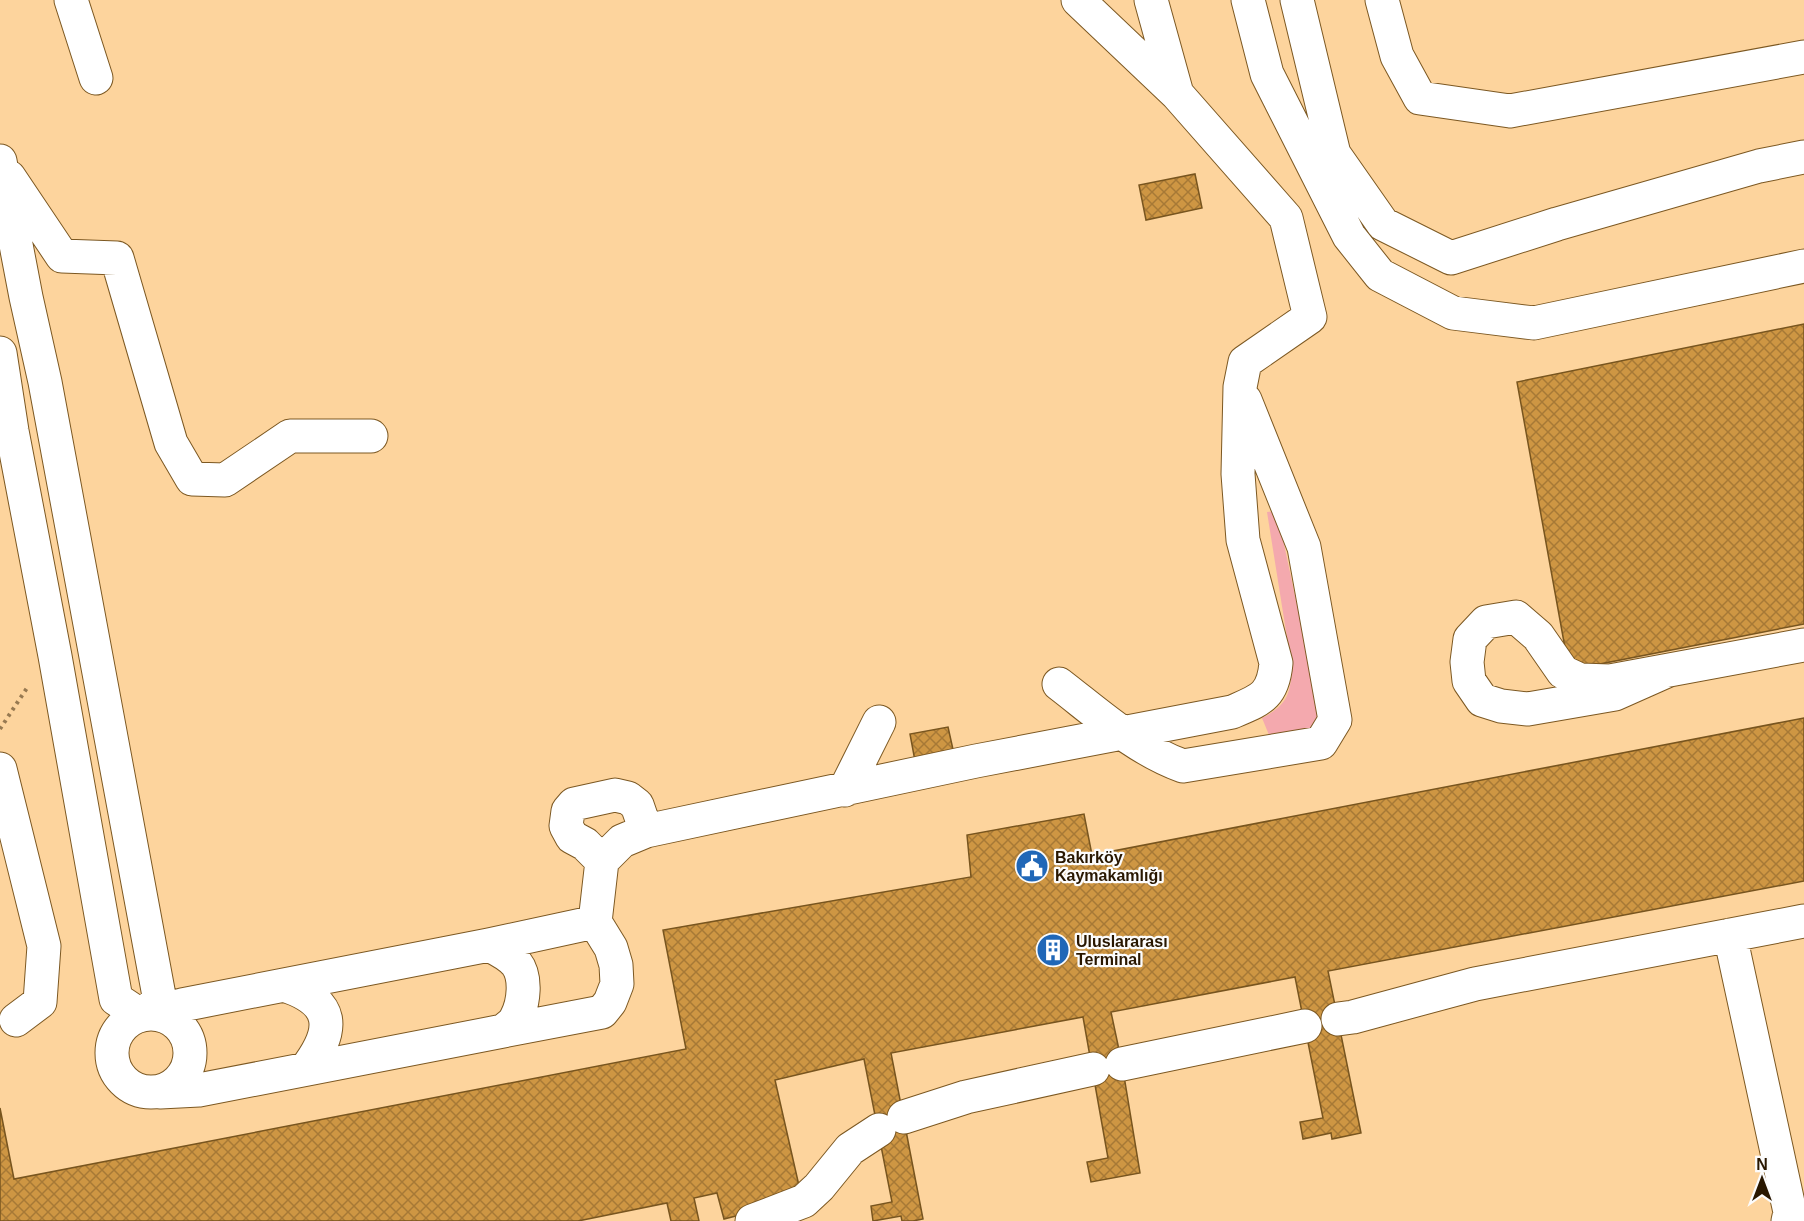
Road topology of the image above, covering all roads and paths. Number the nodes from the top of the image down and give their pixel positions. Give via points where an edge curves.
1 (71, 0) edge
2 (1078, 0) edge
3 (1152, 0) edge
4 (1248, 0) edge
5 (1297, 0) edge
6 (1383, 0) edge
7 (1804, 57) edge
8 (96, 78) dead end
9 (1177, 94) junction
10 (1804, 157) edge
11 (0, 163) edge
12 (1804, 266) edge
13 (13, 299) edge
14 (0, 353) edge
15 (1239, 387) junction
16 (371, 436) dead end
17 (1804, 645) edge
18 (1669, 670) junction
19 (1073, 681) dead end
20 (29, 686) dead end
21 (1232, 712) junction
22 (888, 720) dead end
23 (0, 729) edge
24 (1135, 730) junction
25 (1233, 757) junction
26 (0, 769) edge
27 (858, 787) junction
28 (646, 831) junction
29 (602, 861) junction
30 (1804, 921) edge
31 (594, 922) junction
32 (1730, 935) junction
33 (489, 945) junction
34 (284, 985) junction
35 (140, 1015) junction
36 (1338, 1019) dead end
37 (16, 1020) dead end
38 (1305, 1026) dead end
39 (503, 1032) junction
40 (306, 1069) junction
41 (160, 1092) junction
42 (752, 1221) edge
43 (1788, 1221) edge

1 - 8 lane
2 - 9 lane
3 - 9 lane
4 - 12 lane via 1267,74 1349,236 1380,275 1453,313 1534,323
5 - 10 lane via 1334,154 1383,224 1451,258 1759,166
6 - 7 lane via 1397,56 1420,98 1510,111
9 - 15 lane via 1286,218 1310,318 1245,362
11 - 13 lane
11 - 16 lane via 62,256 117,258 171,443 192,479 225,480 290,436
13 - 35 lane via 45,382 160,1001
14 - 35 lane via 116,999
15 - 21 lane via 1238,474 1243,540 1276,663 1267,694
15 - 25 lane via 1304,547 1335,720 1321,742
17 - 18 lane
18 - 18 lane via 1610,681 1580,680 1563,672 1538,636 1516,617 1486,622 1470,639 1467,662 1469,681 1482,700 1528,709 1615,694
19 - 24 lane
20 - 23 path
21 - 24 lane
21 - 25 lane via 1241,741
22 - 27 lane
24 - 25 lane via 1168,761 1183,766
24 - 27 lane
26 - 37 lane via 44,946 40,1002
27 - 28 lane
28 - 29 lane via 622,841
28 - 29 lane via 637,805 628,798 615,795 574,804 568,811 566,826 573,837
29 - 31 lane
30 - 32 lane
31 - 33 lane
31 - 39 lane via 611,948 616,965 616,984 602,1012
32 - 36 lane via 1475,984
32 - 43 lane via 1790,1212
33 - 34 lane
33 - 39 lane via 518,965 523,984 516,1020
34 - 35 lane
34 - 40 lane via 313,998 326,1020 326,1036
35 - 41 lane via 128,1021 112,1043 114,1069 133,1089
35 - 41 lane via 158,1015 176,1022 189,1043 188,1068 172,1087
38 - 42 lane via 966,1097 891,1123 850,1149 804,1201
39 - 40 lane
40 - 41 lane via 199,1090

